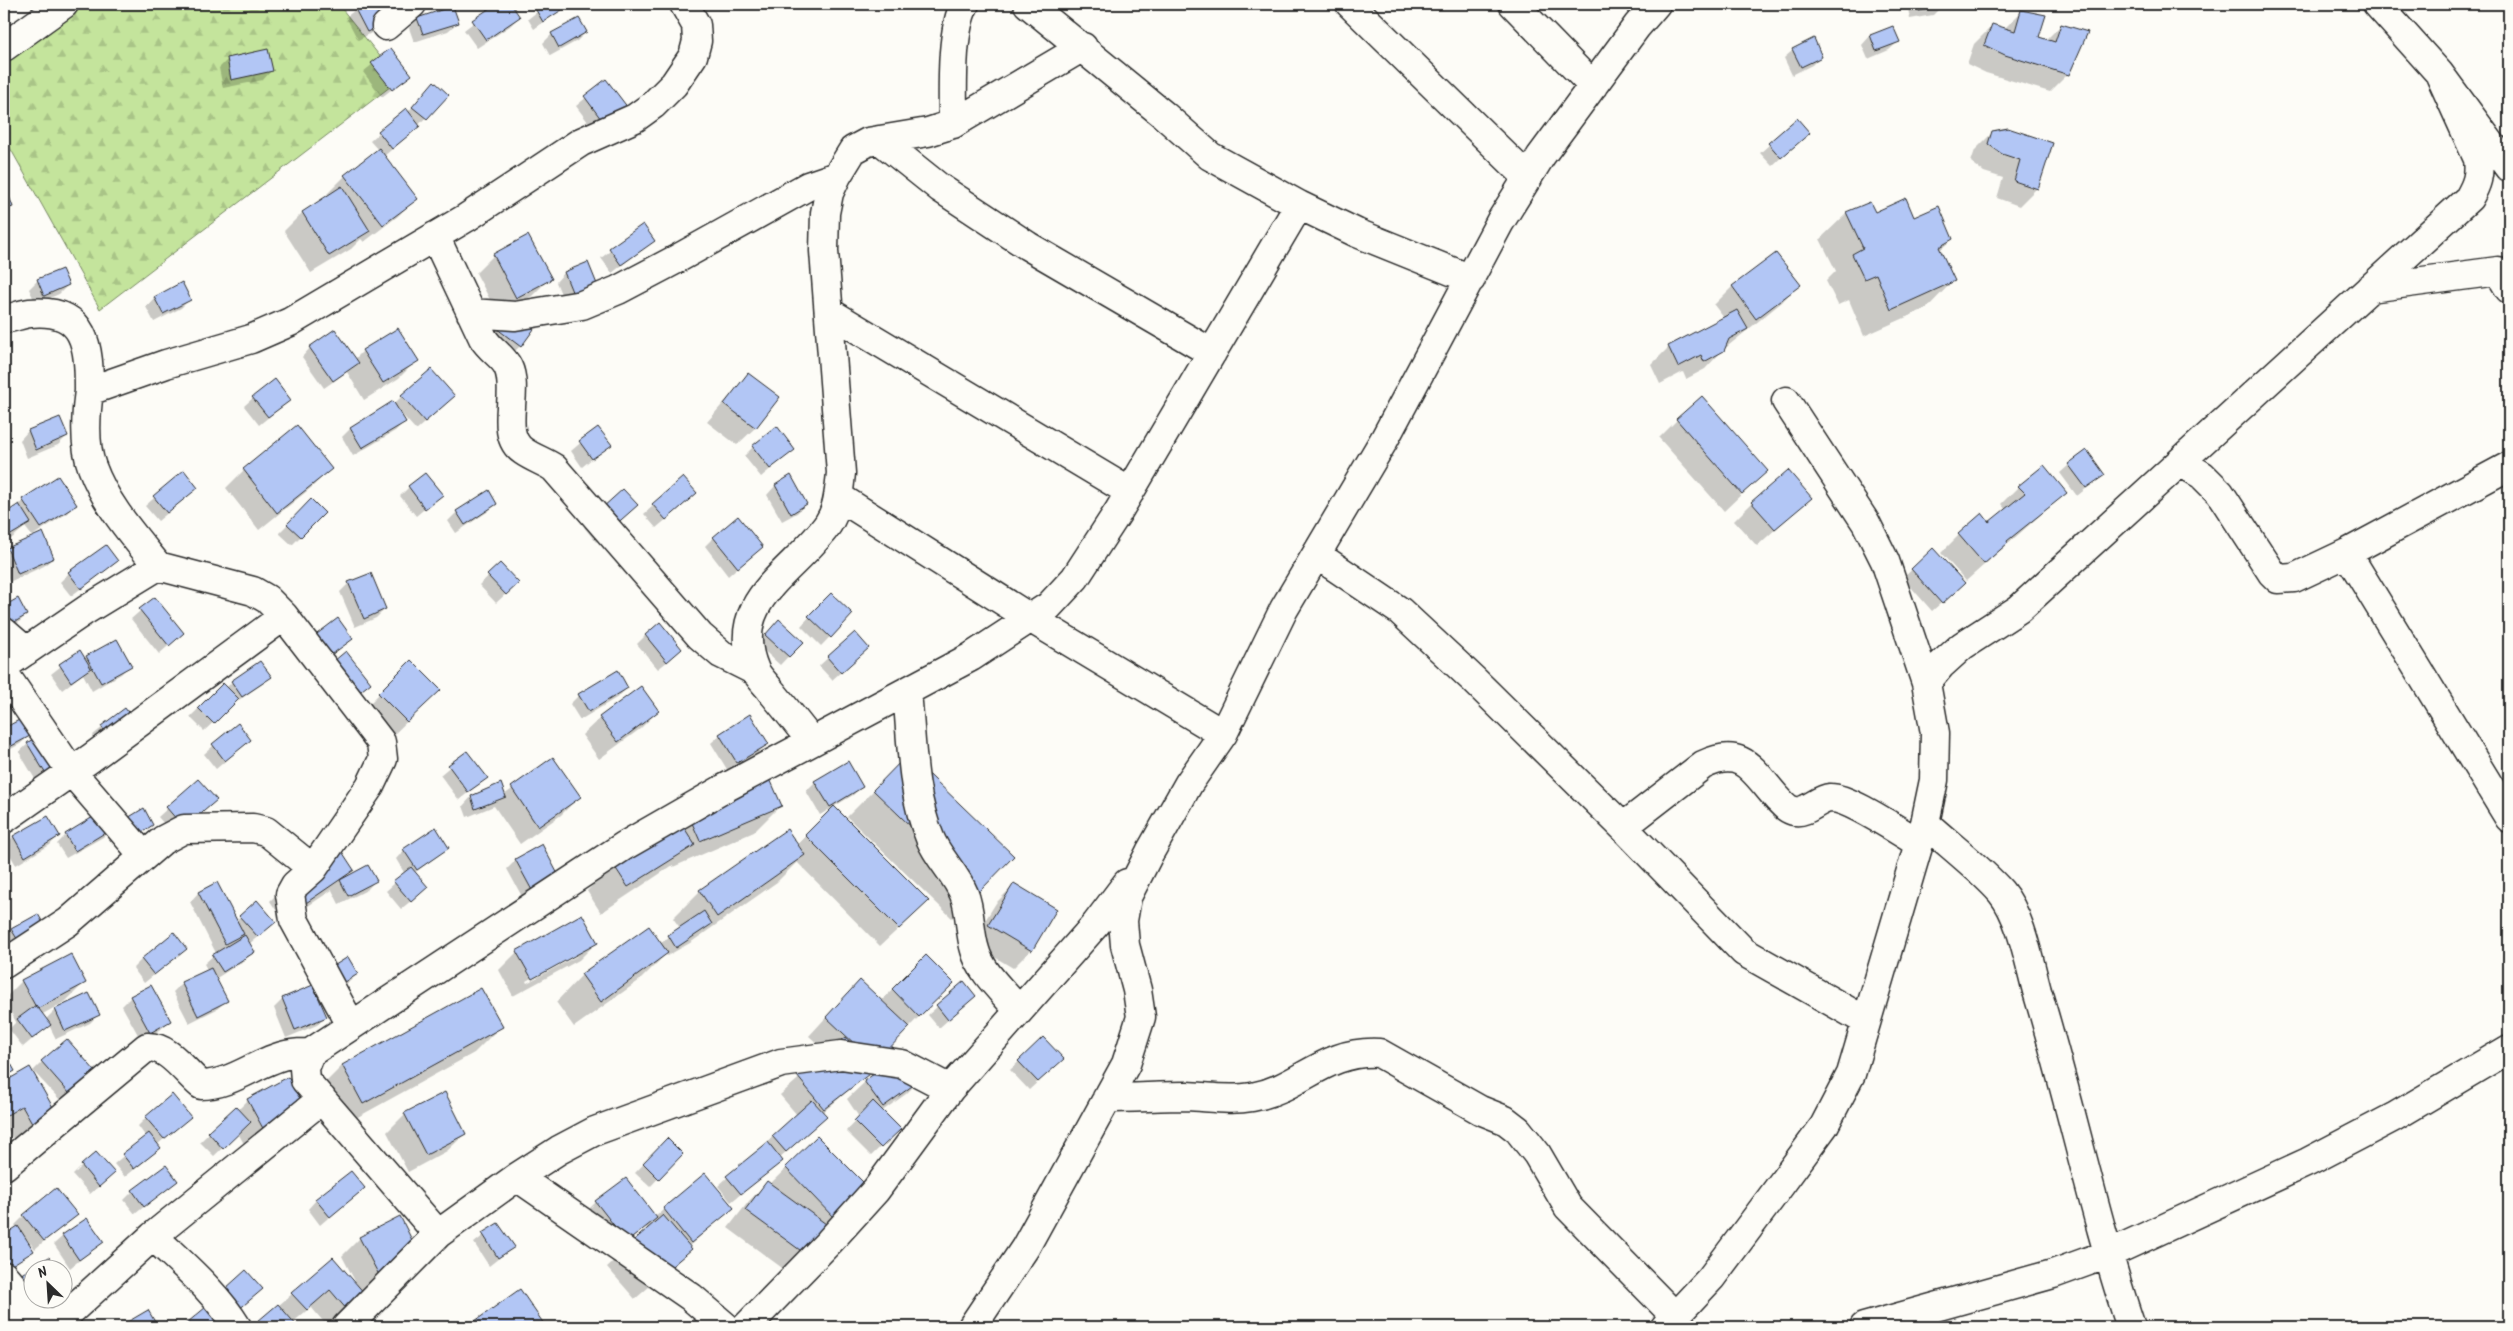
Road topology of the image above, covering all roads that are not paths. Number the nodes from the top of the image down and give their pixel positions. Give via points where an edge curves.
1 (64, 4) edge
2 (412, 4) edge
3 (684, 4) edge
4 (965, 4) edge
5 (1028, 4) edge
6 (1350, 4) edge
7 (1513, 4) edge
8 (1656, 4) edge
9 (2377, 4) edge
10 (386, 26) dead end
11 (4, 47) edge
12 (1083, 47) junction
13 (2439, 73) junction
14 (1593, 86) junction
15 (953, 124) junction
16 (880, 140) junction
17 (2509, 168) edge
18 (837, 176) junction
19 (1528, 178) junction
20 (1298, 205) junction
21 (435, 236) junction
22 (2506, 276) edge
23 (1471, 279) junction
24 (2370, 288) junction
25 (829, 312) junction
26 (471, 313) junction
27 (4, 319) edge
28 (1212, 353) junction
29 (89, 391) junction
30 (1786, 401) dead end
31 (2180, 462) junction
32 (2509, 466) edge
33 (1130, 492) junction
34 (839, 497) junction
35 (2346, 553) junction
36 (1317, 555) junction
37 (158, 566) junction
38 (284, 616) junction
39 (1030, 618) junction
40 (4, 632) edge
41 (15, 658) edge
42 (755, 670) junction
43 (4, 673) edge
44 (1926, 683) junction
45 (907, 692) junction
46 (1223, 734) junction
47 (811, 741) junction
48 (71, 772) junction
49 (2509, 818) edge
50 (4, 819) edge
51 (1623, 827) junction
52 (1922, 833) junction
53 (1150, 852) junction
54 (144, 856) junction
55 (313, 869) junction
56 (4, 964) edge
57 (1019, 1011) junction
58 (1866, 1021) junction
59 (351, 1025) junction
60 (2509, 1049) edge
61 (310, 1053) junction
62 (950, 1089) junction
63 (1107, 1098) junction
64 (322, 1099) junction
65 (4, 1166) edge
66 (517, 1177) junction
67 (438, 1234) junction
68 (153, 1236) junction
69 (2108, 1254) junction
70 (4, 1276) edge
71 (22, 1297) edge
72 (22, 1304) edge
73 (31, 1308) edge
74 (4, 1322) edge
75 (1670, 1322) edge
76 (49, 1327) edge
77 (53, 1327) edge
78 (238, 1327) edge
79 (346, 1327) edge
80 (726, 1327) edge
81 (746, 1327) edge
82 (972, 1327) edge
83 (1864, 1327) edge
84 (2131, 1327) edge

1 - 11 street
2 - 10 street
3 - 21 street via 696,25 697,41 692,56 674,84 653,105 635,118 581,142
4 - 15 street via 954,55
5 - 12 street
6 - 19 street
7 - 14 street
8 - 14 street
9 - 13 street
12 - 15 street
12 - 20 street via 1210,156
13 - 17 street
13 - 24 street via 2478,159 2477,183 2469,198
14 - 19 street
15 - 16 street
16 - 18 street via 853,150
16 - 28 street via 940,188 1028,246
18 - 25 street via 828,193 825,213 824,251
18 - 26 street via 808,186 618,290 582,304 515,316
19 - 23 street via 1500,222
20 - 23 street via 1357,233
20 - 28 street
21 - 26 street
21 - 29 street via 332,299 259,336
22 - 24 street
23 - 36 street
24 - 31 street
25 - 33 street
25 - 34 street via 841,473
26 - 42 street via 489,348 508,366 514,392 511,431 516,443 523,451 554,468 700,636 721,654
27 - 29 street via 52,314 72,322 84,337 89,360
28 - 33 street
29 - 37 street via 86,417 91,466 112,508
30 - 44 street via 1866,523 1885,561
31 - 35 street via 2202,475 2220,493 2278,578 2294,578
31 - 44 street via 2019,609 1962,646
32 - 35 street
33 - 39 street via 1075,578 1049,606
34 - 39 street
34 - 42 street via 827,525 754,608 747,636
35 - 49 street
36 - 46 street via 1284,609
36 - 51 street via 1400,612
37 - 38 street via 252,591 267,599
37 - 41 street
38 - 48 street
38 - 55 street via 369,724 380,742 383,759 370,786
39 - 45 street via 971,657
39 - 46 street
40 - 41 street
42 - 47 street
43 - 48 street
44 - 52 street via 1935,733 1934,780
45 - 47 street
45 - 57 street via 916,791 922,817 931,841 963,892 975,951 983,969
46 - 53 street via 1189,783
47 - 59 street via 624,846
48 - 50 street
48 - 54 street
51 - 52 street via 1703,765 1718,758 1734,757 1744,762 1786,807 1796,812 1819,800 1832,798
51 - 58 street via 1744,952
52 - 58 street
52 - 69 street via 2001,892 2010,908 2050,1032
53 - 57 street via 1096,924
53 - 63 street via 1127,897 1122,921 1141,1017 1126,1064
54 - 55 street via 168,836 184,829 253,828 266,831
54 - 56 street via 62,926
55 - 59 street via 290,894 294,920
57 - 62 street
58 - 75 street via 1851,1074 1824,1126 1711,1278
59 - 61 street
60 - 69 street via 2394,1117 2308,1162
61 - 64 street via 304,1068 305,1080
61 - 65 street via 290,1054 239,1075 201,1086 165,1051 147,1047
62 - 66 street via 902,1064 841,1056 781,1063 595,1131
62 - 81 street via 876,1190
63 - 75 street via 1188,1096 1236,1100 1288,1084 1346,1055 1379,1053 1518,1130 1537,1154 1568,1206
63 - 82 street via 1025,1248
64 - 67 street
64 - 68 street
66 - 67 street
66 - 80 street via 691,1297
67 - 79 street
68 - 77 street
68 - 78 street via 202,1283
69 - 83 street via 2053,1274
69 - 84 street
70 - 71 street
72 - 74 street
73 - 76 street

